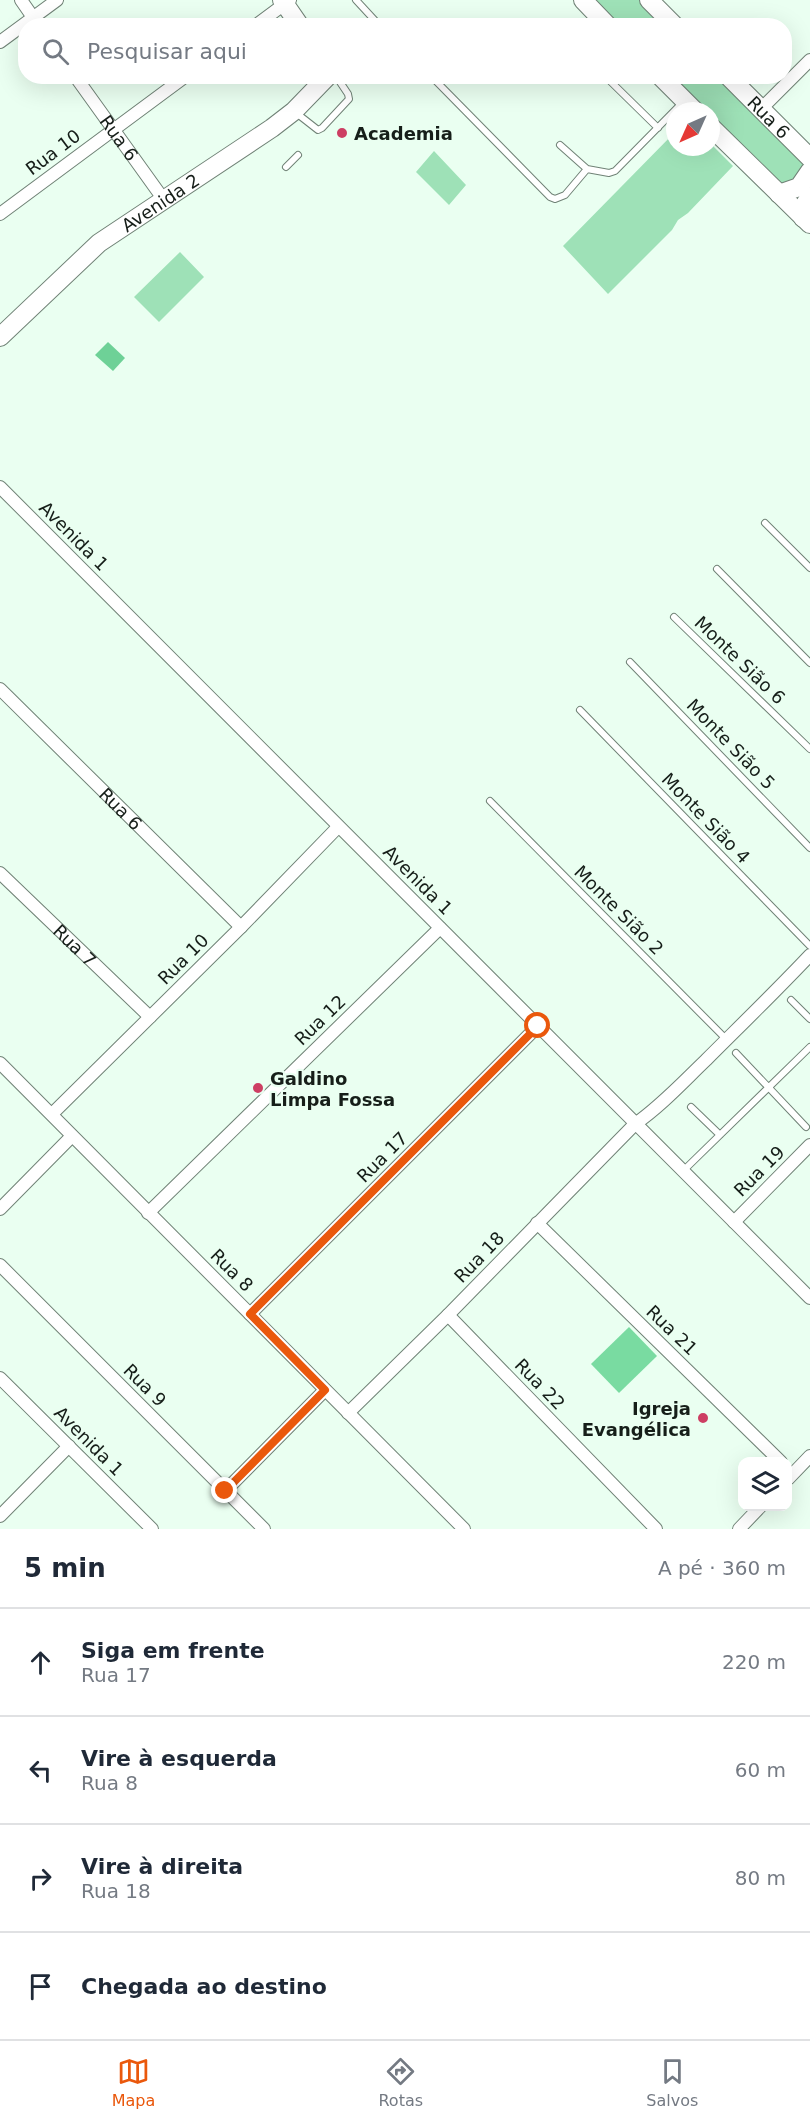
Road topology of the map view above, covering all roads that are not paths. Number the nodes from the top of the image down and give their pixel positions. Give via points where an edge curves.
1 (21, 0) edge
2 (57, 0) edge
3 (356, 0) edge
4 (582, 0) edge
5 (649, 0) edge
6 (285, 1) edge
7 (35, 18) edge
8 (40, 18) edge
9 (265, 18) edge
10 (295, 18) edge
11 (373, 18) edge
12 (600, 18) edge
13 (667, 18) edge
14 (18, 32) edge
15 (0, 42) edge
16 (810, 60) edge
17 (792, 78) edge
18 (81, 84) edge
19 (175, 84) edge
20 (320, 84) edge
21 (341, 84) edge
22 (439, 84) edge
23 (613, 84) edge
24 (668, 84) edge
25 (736, 84) edge
26 (786, 84) edge
27 (685, 102) edge
28 (761, 109) junction
29 (294, 111) junction
30 (666, 122) edge
31 (658, 128) junction
32 (113, 130) junction
33 (720, 136) edge
34 (560, 145) dead end
35 (298, 155) dead end
36 (810, 158) edge
37 (286, 167) dead end
38 (587, 169) junction
39 (810, 171) edge
40 (778, 194) junction
41 (810, 196) edge
42 (164, 200) junction
43 (0, 214) edge
44 (807, 221) edge
45 (0, 337) edge
46 (0, 487) edge
47 (765, 523) dead end
48 (810, 568) edge
49 (717, 569) dead end
50 (674, 617) dead end
51 (630, 662) dead end
52 (810, 663) edge
53 (0, 689) edge
54 (580, 710) dead end
55 (810, 749) edge
56 (490, 801) dead end
57 (338, 827) junction
58 (810, 848) edge
59 (0, 873) edge
60 (241, 927) junction
61 (440, 928) junction
62 (810, 946) edge
63 (810, 956) edge
64 (791, 1000) dead end
65 (150, 1017) junction
66 (810, 1019) edge
67 (538, 1026) junction
68 (727, 1040) junction
69 (810, 1047) edge
70 (736, 1053) dead end
71 (0, 1063) edge
72 (768, 1088) junction
73 (691, 1107) dead end
74 (52, 1114) junction
75 (634, 1124) junction
76 (806, 1126) dead end
77 (72, 1136) junction
78 (720, 1136) junction
79 (810, 1145) edge
80 (683, 1172) junction
81 (0, 1209) edge
82 (148, 1213) junction
83 (734, 1222) junction
84 (537, 1223) junction
85 (0, 1265) edge
86 (810, 1298) edge
87 (250, 1314) junction
88 (448, 1315) junction
89 (0, 1378) edge
90 (325, 1390) junction
91 (348, 1413) junction
92 (69, 1446) junction
93 (810, 1456) edge
94 (777, 1457) edge
95 (792, 1471) edge
96 (225, 1491) junction
97 (756, 1511) edge
98 (0, 1516) edge
99 (152, 1529) edge
100 (264, 1529) edge
101 (464, 1529) edge
102 (656, 1529) edge
103 (739, 1529) edge

1 - 7 street
2 - 8 street
3 - 11 lane
4 - 12 street
5 - 13 street
6 - 9 street
6 - 10 street
14 - 15 street
16 - 17 street
18 - 32 street, Rua 6
19 - 32 street, Rua 10
20 - 29 street, Avenida 2
21 - 29 lane via 349,99 322,128 313,128
22 - 38 lane via 550,197 565,195
23 - 31 lane
24 - 27 street
25 - 28 street, Rua 6
26 - 28 street
28 - 36 street, Rua 6
29 - 42 street, Avenida 2
30 - 31 lane
31 - 38 lane via 615,171 599,173
32 - 42 street, Rua 6
32 - 43 street, Rua 10
33 - 40 street
34 - 38 lane
35 - 37 lane
39 - 40 street via 799,187
40 - 44 street
41 - 44 street via 804,206
42 - 45 street, Avenida 2 via 99,243
46 - 57 street, Avenida 1
47 - 48 lane
49 - 52 lane
50 - 55 lane, Monte Sião 6
51 - 58 lane, Monte Sião 5
53 - 60 street, Rua 6
54 - 62 lane, Monte Sião 4
56 - 68 lane, Monte Sião 2
57 - 60 street, Rua 10
57 - 61 street, Avenida 1
59 - 65 street, Rua 7
60 - 65 street, Rua 10
61 - 67 street, Avenida 1
61 - 82 street, Rua 12
63 - 68 street, Rua 18
64 - 66 lane
65 - 74 street, Rua 10
67 - 75 street, Avenida 1
67 - 87 street, Rua 17
68 - 75 street, Rua 18
69 - 72 lane
70 - 72 lane
71 - 74 street, Rua 8
72 - 76 lane
72 - 78 lane
73 - 78 lane
74 - 77 street, Rua 8
75 - 80 street, Avenida 1
75 - 84 street, Rua 18
77 - 81 street
77 - 82 street, Rua 8
78 - 80 lane
79 - 83 street, Rua 19
80 - 83 street, Avenida 1
82 - 87 street, Rua 8
83 - 86 street, Avenida 1
84 - 88 street, Rua 18
84 - 94 street, Rua 21
85 - 96 street, Rua 9
87 - 90 street, Rua 8
88 - 91 street, Rua 18
88 - 102 street, Rua 22
89 - 92 street, Avenida 1
90 - 91 street, Rua 8
90 - 96 street
91 - 101 street, Rua 8
92 - 98 street
92 - 99 street, Avenida 1
93 - 95 street
96 - 100 street, Rua 9
97 - 103 street

